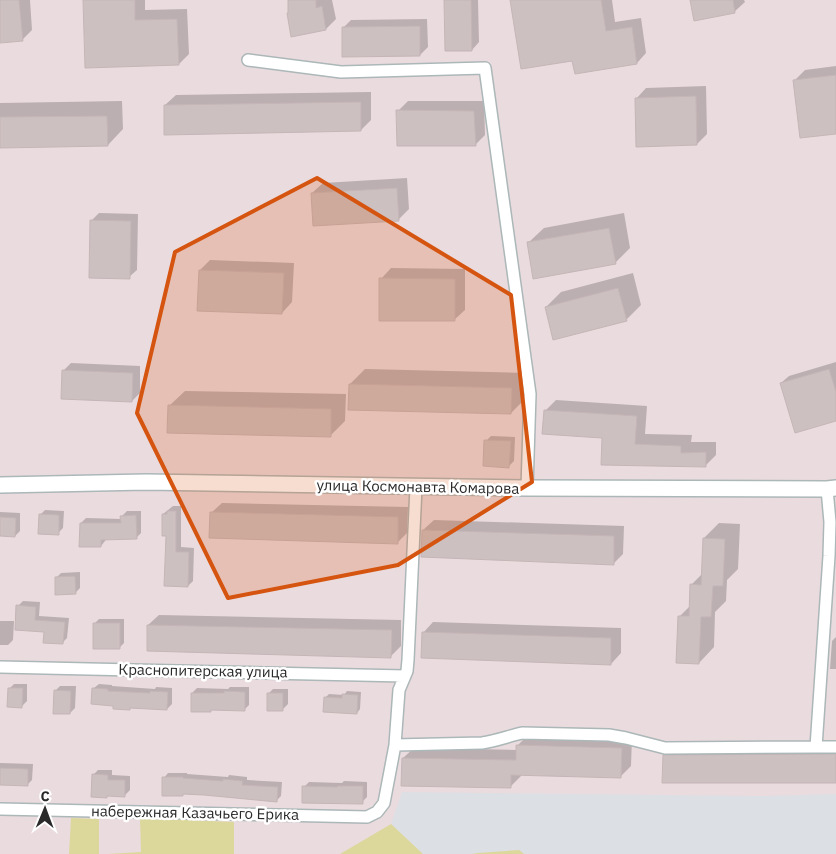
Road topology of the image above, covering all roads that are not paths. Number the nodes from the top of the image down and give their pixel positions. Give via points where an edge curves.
1 (248, 60) dead end
2 (0, 485) edge
3 (416, 487) junction
4 (526, 488) junction
5 (832, 489) edge
6 (0, 666) edge
7 (405, 676) junction
8 (395, 745) junction
9 (816, 747) junction
10 (836, 747) edge
11 (0, 809) edge

1 - 4 street via 341,72 485,68 530,394
2 - 3 main road, улица Космонавта Комарова via 146,482
3 - 4 main road, улица Космонавта Комарова
3 - 7 street via 409,651
4 - 5 main road, улица Космонавта Комарова
5 - 9 street
6 - 7 street, Краснопитерская улица
7 - 8 street via 398,695
8 - 9 street via 482,743 522,733 609,735 665,748
8 - 11 street, набережная Казачьего Ерика via 384,803 378,812 366,817
9 - 10 street

